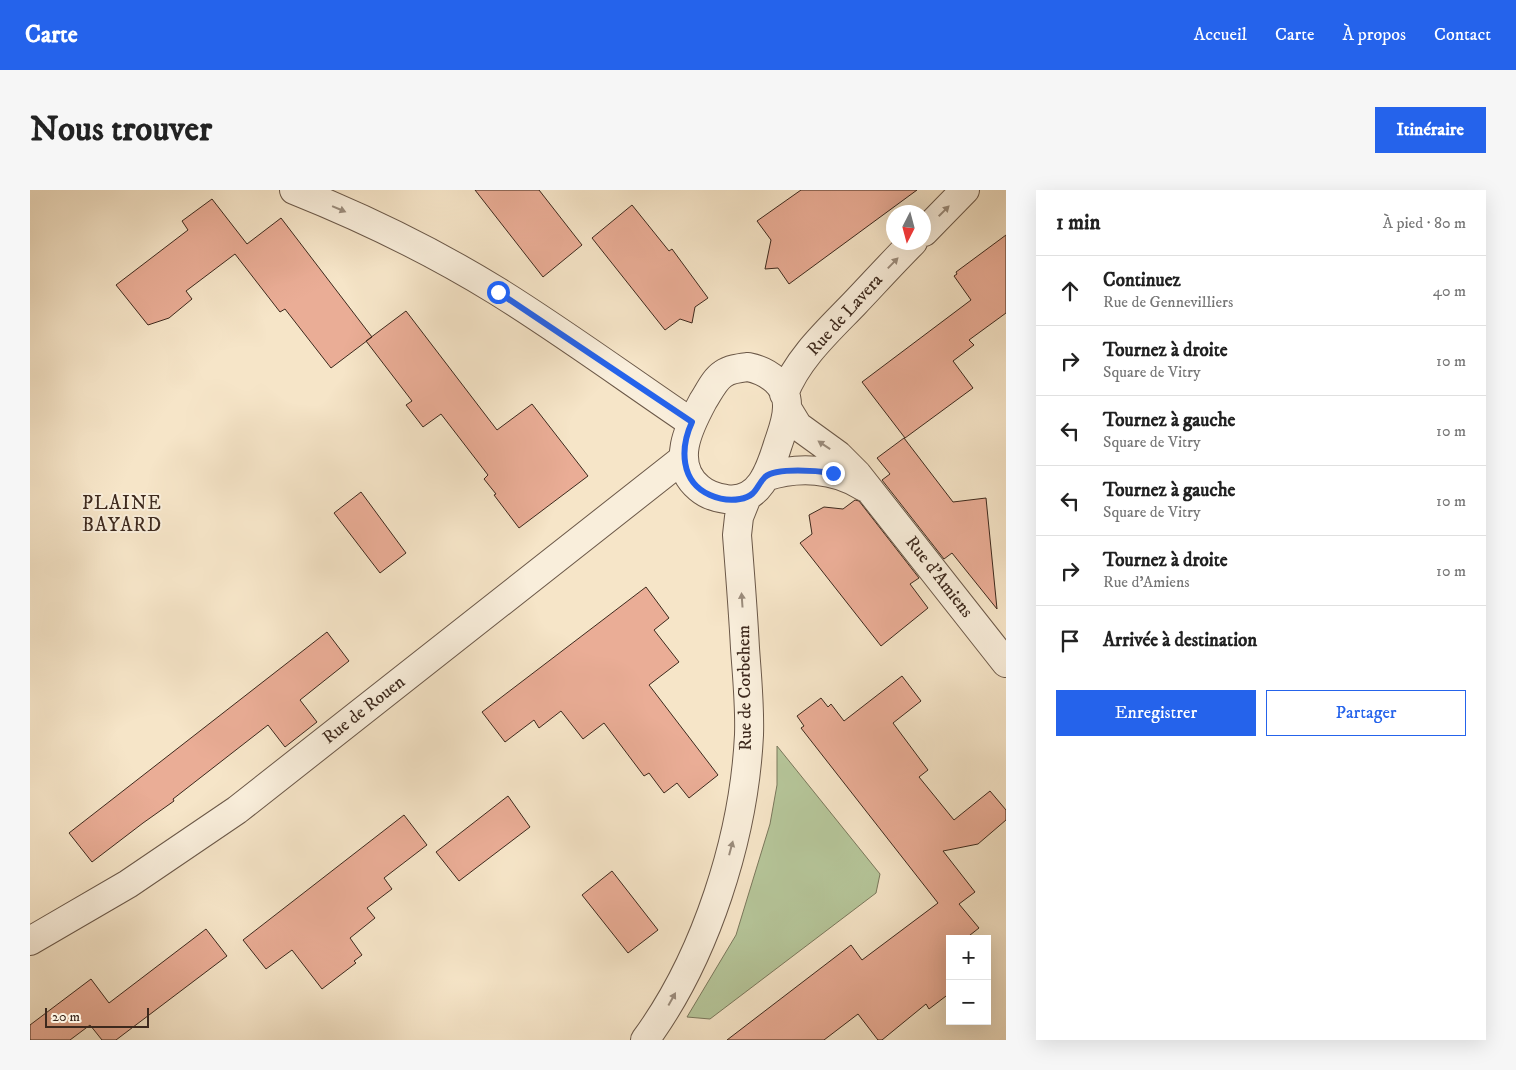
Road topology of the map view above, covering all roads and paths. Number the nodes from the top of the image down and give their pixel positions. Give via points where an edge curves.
1 (294, 190) edge
2 (965, 190) edge
3 (931, 225) edge
4 (905, 250) edge
5 (786, 401) junction
6 (692, 422) junction
7 (684, 458) junction
8 (766, 477) junction
9 (871, 491) junction
10 (747, 497) junction
11 (1006, 663) edge
12 (30, 941) edge
13 (645, 1040) edge

1 -> 6 street via 373,224 472,276
3 -> 2 street
5 -> 4 street, Rue de Lavera via 792,376 821,340
5 - 6 street via 776,381 763,371 748,368 731,370 724,372 714,383
5 - 8 street via 778,442
9 -> 5 street, Rue d'Amiens via 838,455 798,426
6 - 7 street via 687,432
7 - 10 street via 690,478 700,489 724,499
7 - 12 street, Rue de Rouen via 238,810 128,884
8 - 9 street, Rue d'Amiens via 792,471 821,471 845,476
8 - 10 street
9 - 11 street, Rue d'Amiens
13 -> 10 street, Rue de Corbehem via 687,969 720,888 740,812 749,712 737,535

